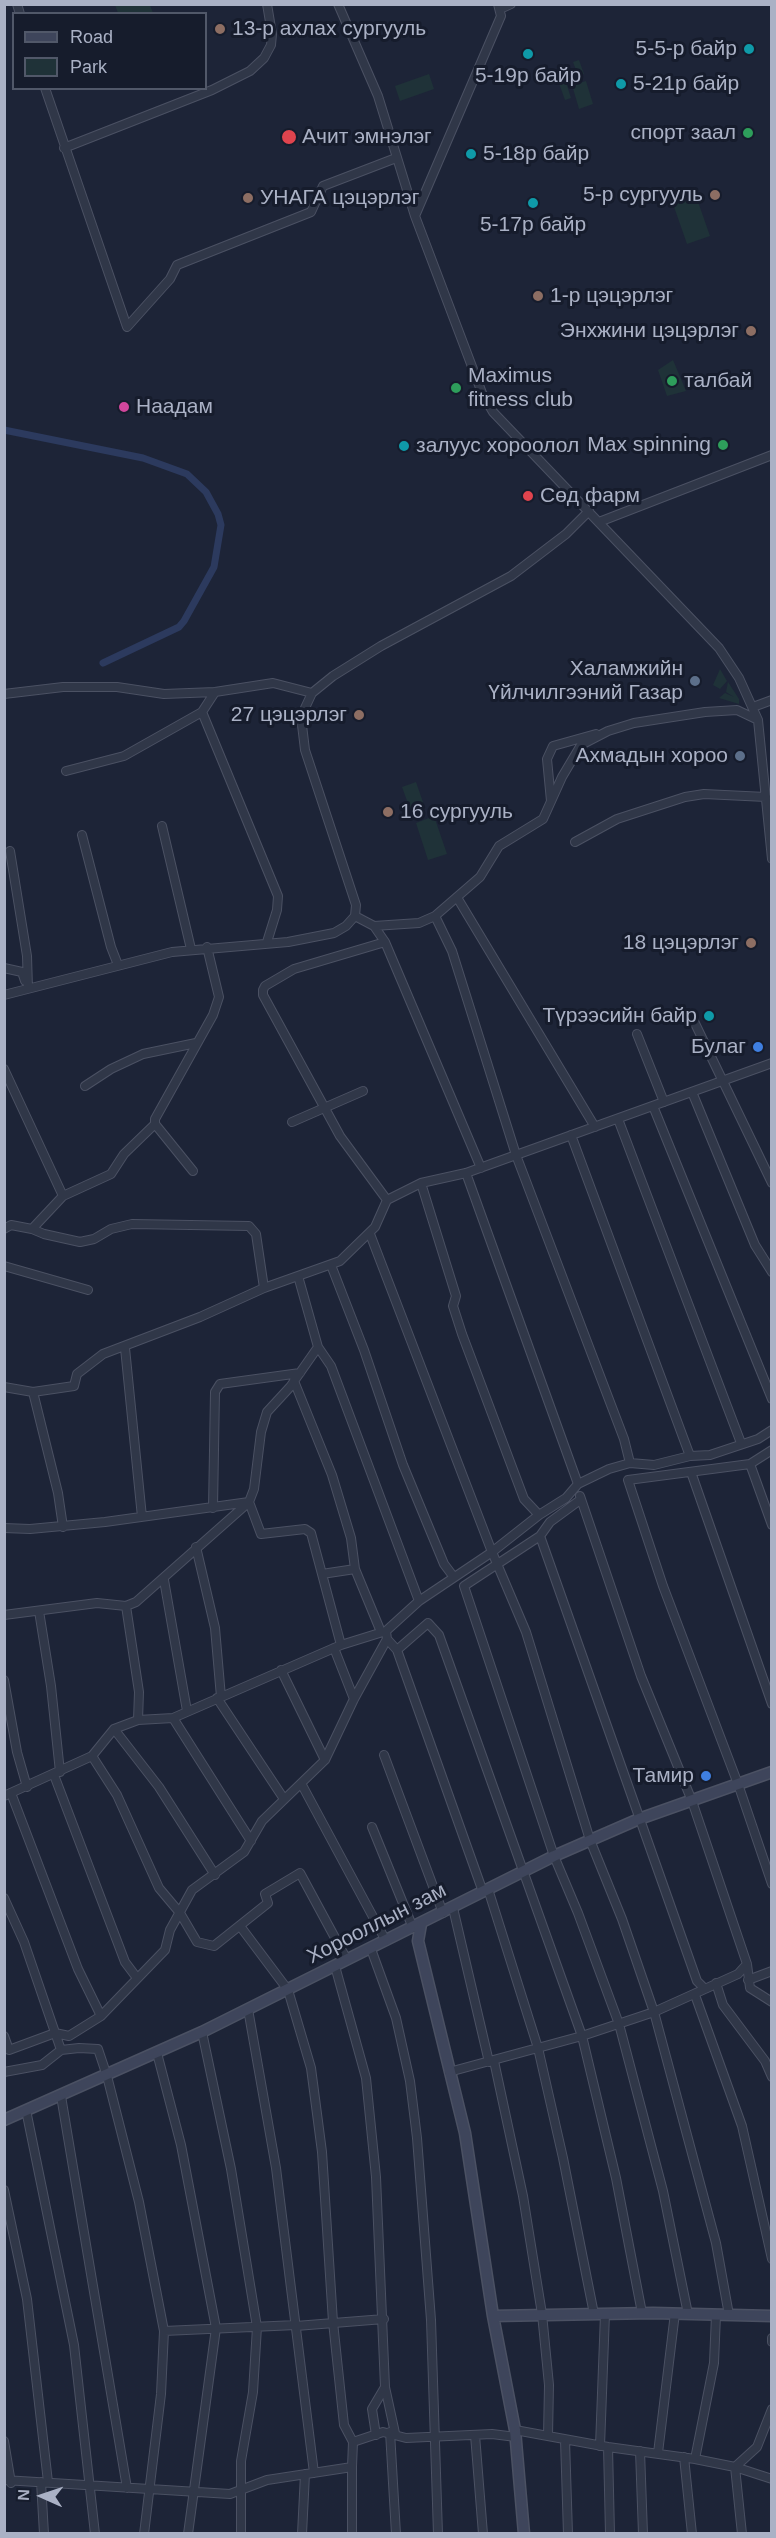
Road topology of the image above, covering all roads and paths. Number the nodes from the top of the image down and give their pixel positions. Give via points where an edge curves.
1 (267, 4) edge
2 (338, 4) edge
3 (511, 4) edge
4 (499, 7) edge
5 (46, 90) edge
6 (64, 148) junction
7 (396, 158) junction
8 (415, 216) junction
9 (771, 455) edge
10 (589, 511) junction
11 (599, 522) junction
12 (215, 692) junction
13 (312, 693) junction
14 (4, 694) edge
15 (771, 700) edge
16 (753, 707) junction
17 (202, 712) junction
18 (758, 720) junction
19 (608, 731) junction
20 (66, 771) dead end
21 (766, 797) junction
22 (551, 805) junction
23 (162, 826) dead end
24 (82, 835) dead end
25 (575, 842) dead end
26 (10, 851) dead end
27 (771, 859) edge
28 (458, 899) junction
29 (355, 916) junction
30 (435, 916) junction
31 (374, 926) junction
32 (267, 942) junction
33 (386, 942) junction
34 (207, 947) junction
35 (191, 948) junction
36 (118, 964) junction
37 (4, 968) edge
38 (28, 988) junction
39 (4, 995) edge
40 (690, 1013) dead end
41 (637, 1034) dead end
42 (196, 1043) junction
43 (771, 1065) edge
44 (4, 1069) edge
45 (724, 1080) junction
46 (85, 1086) dead end
47 (363, 1091) dead end
48 (692, 1092) junction
49 (664, 1102) junction
50 (653, 1106) junction
51 (324, 1108) junction
52 (618, 1119) junction
53 (292, 1122) dead end
54 (155, 1125) junction
55 (595, 1127) junction
56 (571, 1135) junction
57 (516, 1155) junction
58 (481, 1168) junction
59 (193, 1171) dead end
60 (466, 1173) junction
61 (771, 1183) edge
62 (421, 1184) junction
63 (63, 1196) junction
64 (387, 1200) junction
65 (4, 1229) edge
66 (32, 1229) junction
67 (369, 1234) junction
68 (331, 1265) junction
69 (4, 1266) edge
70 (771, 1272) edge
71 (298, 1276) junction
72 (264, 1288) junction
73 (88, 1290) dead end
74 (318, 1347) junction
75 (125, 1348) junction
76 (300, 1373) junction
77 (294, 1381) junction
78 (7, 1389) edge
79 (33, 1392) junction
80 (771, 1399) edge
81 (771, 1430) edge
82 (741, 1443) junction
83 (771, 1450) edge
84 (690, 1456) junction
85 (630, 1463) junction
86 (750, 1464) junction
87 (691, 1472) junction
88 (578, 1486) junction
89 (580, 1500) junction
90 (249, 1502) junction
91 (213, 1508) junction
92 (539, 1515) junction
93 (142, 1517) junction
94 (771, 1525) edge
95 (63, 1527) junction
96 (4, 1528) edge
97 (540, 1536) junction
98 (196, 1547) junction
99 (492, 1552) junction
100 (497, 1566) junction
101 (355, 1569) junction
102 (322, 1574) junction
103 (453, 1576) junction
104 (164, 1580) junction
105 (419, 1601) junction
106 (126, 1606) junction
107 (39, 1611) junction
108 (4, 1615) edge
109 (385, 1634) junction
110 (338, 1647) junction
111 (397, 1650) junction
112 (281, 1670) junction
113 (4, 1680) edge
114 (219, 1697) junction
115 (354, 1699) junction
116 (771, 1704) edge
117 (186, 1711) junction
118 (173, 1718) junction
119 (138, 1720) junction
120 (114, 1729) junction
121 (384, 1755) dead end
122 (92, 1756) junction
123 (324, 1760) junction
124 (771, 1772) edge
125 (57, 1773) junction
126 (738, 1784) junction
127 (302, 1785) junction
128 (27, 1787) junction
129 (8, 1795) edge
130 (284, 1799) junction
131 (692, 1801) junction
132 (639, 1819) junction
133 (372, 1827) dead end
134 (590, 1840) junction
135 (251, 1841) junction
136 (554, 1856) junction
137 (522, 1872) junction
138 (215, 1875) junction
139 (771, 1884) edge
140 (486, 1891) junction
141 (4, 1898) edge
142 (448, 1910) junction
143 (180, 1912) junction
144 (240, 1926) junction
145 (417, 1926) junction
146 (386, 1941) junction
147 (371, 1949) junction
148 (347, 1960) junction
149 (747, 1964) junction
150 (336, 1966) junction
151 (771, 1971) edge
152 (136, 1978) junction
153 (748, 1980) junction
154 (716, 1983) junction
155 (705, 1989) junction
156 (288, 1990) junction
157 (695, 1995) junction
158 (771, 2002) edge
159 (248, 2009) junction
160 (654, 2012) junction
161 (101, 2016) junction
162 (619, 2024) junction
163 (201, 2032) junction
164 (55, 2033) junction
165 (4, 2036) edge
166 (582, 2036) junction
167 (537, 2048) junction
168 (61, 2050) junction
169 (157, 2053) junction
170 (492, 2061) junction
171 (4, 2072) edge
172 (449, 2072) junction
173 (107, 2076) junction
174 (771, 2077) edge
175 (61, 2096) junction
176 (26, 2110) junction
177 (4, 2120) edge
178 (4, 2190) edge
179 (771, 2259) edge
180 (642, 2313) junction
181 (675, 2313) junction
182 (542, 2314) junction
183 (600, 2314) junction
184 (688, 2314) junction
185 (716, 2314) junction
186 (729, 2315) junction
187 (493, 2316) junction
188 (771, 2316) edge
189 (384, 2319) junction
190 (333, 2322) junction
191 (296, 2325) junction
192 (257, 2327) junction
193 (216, 2328) junction
194 (164, 2331) junction
195 (385, 2387) junction
196 (771, 2409) edge
197 (392, 2433) junction
198 (516, 2433) junction
199 (376, 2434) junction
200 (475, 2435) junction
201 (548, 2436) junction
202 (433, 2438) junction
203 (566, 2440) junction
204 (4, 2441) edge
205 (353, 2442) junction
206 (604, 2446) junction
207 (640, 2451) junction
208 (658, 2453) junction
209 (684, 2457) junction
210 (695, 2459) junction
211 (352, 2467) junction
212 (735, 2467) junction
213 (314, 2473) junction
214 (305, 2474) junction
215 (771, 2479) edge
216 (8, 2481) edge
217 (45, 2482) junction
218 (90, 2485) junction
219 (127, 2488) junction
220 (243, 2489) junction
221 (149, 2490) junction
222 (192, 2493) junction
223 (44, 2534) edge
224 (95, 2534) edge
225 (144, 2534) edge
226 (188, 2534) edge
227 (241, 2534) edge
228 (302, 2534) edge
229 (352, 2534) edge
230 (396, 2534) edge
231 (438, 2534) edge
232 (483, 2534) edge
233 (524, 2534) edge
234 (568, 2534) edge
235 (610, 2534) edge
236 (643, 2534) edge
237 (692, 2534) edge
238 (742, 2534) edge

1 - 6 street via 270,45 264,58 250,71 212,90
2 - 7 street via 378,96
3 - 4 street
4 - 8 street via 501,16
5 - 6 street
6 - 7 street via 127,327 170,279 177,265 311,212 323,186
7 - 8 street
8 - 10 street via 482,393 493,412
9 - 11 street
10 - 11 street
10 - 13 street via 511,576 381,646
11 - 16 street via 719,648
12 - 13 street via 273,683
12 - 14 street via 164,694 105,687 34,688
12 - 17 street
13 - 29 street via 302,725 305,750 356,905
15 - 16 street
16 - 18 street
17 - 20 street via 124,756
17 - 32 street via 278,896
18 - 19 street via 737,710 705,712
18 - 21 street
19 - 22 street via 581,744
19 - 22 street via 553,746 547,759
21 - 25 street via 685,797 617,819
21 - 27 street
22 - 28 street via 543,819 499,846 480,877
23 - 35 street
24 - 36 street
26 - 38 street via 27,956
28 - 30 street
28 - 55 street
29 - 31 street
29 - 32 street via 334,933
30 - 31 street via 419,923
30 - 57 street via 452,951
31 - 33 street
32 - 34 street
33 - 51 street via 299,967 263,990
33 - 58 street
34 - 35 street
34 - 42 street via 219,997
35 - 36 street
36 - 38 street
37 - 38 street via 22,972
38 - 39 street
40 - 45 street
41 - 49 street
42 - 46 street via 142,1054
42 - 54 street
43 - 45 street
44 - 63 street
45 - 48 street
45 - 61 street
47 - 51 street
48 - 49 street
48 - 70 street via 754,1245
49 - 50 street
50 - 52 street
50 - 80 street
51 - 53 street
51 - 64 street via 351,1153
52 - 55 street
52 - 82 street
54 - 59 street
54 - 63 street via 132,1145 111,1174
55 - 56 street
56 - 57 street
56 - 84 street
57 - 58 street
57 - 85 street
58 - 60 street
60 - 62 street
60 - 88 street
62 - 64 street
62 - 92 street via 453,1284 453,1306 462,1334 524,1499
63 - 66 street
64 - 67 street
65 - 66 street
66 - 72 street via 80,1242 94,1239 111,1228 132,1224 249,1226 256,1234
67 - 68 street
67 - 99 street
68 - 71 street
68 - 103 street via 403,1466 444,1564
69 - 73 street
71 - 72 street
71 - 74 street
72 - 75 street
74 - 76 street
74 - 105 street via 331,1366
75 - 79 street via 103,1354 77,1374 75,1386
75 - 93 street
76 - 77 street
76 - 91 street via 220,1384 215,1392
77 - 90 street via 267,1412
77 - 101 street via 332,1475 351,1538
78 - 79 street
79 - 95 street
81 - 82 street via 758,1439
82 - 84 street via 710,1455
83 - 86 street
84 - 85 street via 654,1465
85 - 88 street via 609,1469
86 - 87 street
86 - 94 street
87 - 116 street
87 - 126 street via 628,1480 663,1586
88 - 89 street
88 - 92 street
89 - 97 street via 550,1522
89 - 131 street via 641,1676
90 - 91 street
90 - 98 street
90 - 102 street via 261,1534 305,1529 311,1533
91 - 93 street
92 - 99 street
93 - 95 street
95 - 96 street
97 - 100 street
97 - 132 street
98 - 104 street
98 - 114 street via 215,1628
99 - 100 street
99 - 103 street
100 - 134 street via 526,1632
100 - 136 street via 464,1586
101 - 102 street
101 - 109 street
102 - 110 street
103 - 105 street
104 - 106 street
104 - 117 street
105 - 109 street
106 - 107 street via 97,1603
106 - 119 street via 139,1692
107 - 108 street
107 - 125 street via 51,1686
109 - 110 street
109 - 111 street
109 - 115 street
110 - 112 street
110 - 115 street
111 - 137 street via 428,1623 439,1635
111 - 140 street
112 - 114 street
112 - 123 street
113 - 128 street
114 - 117 street
114 - 130 street
115 - 123 street
117 - 118 street
118 - 119 street
118 - 135 street
119 - 120 street
120 - 122 street
120 - 138 street via 159,1787
121 - 142 street
122 - 125 street
122 - 143 street via 117,1796 159,1888
123 - 127 street
124 - 126 street, Хорооллын зам
125 - 128 street
125 - 152 street via 125,1962
126 - 131 street, Хорооллын зам
126 - 139 street
127 - 130 street
127 - 146 street
128 - 129 street
129 - 161 street
130 - 135 street via 262,1821
131 - 132 street, Хорооллын зам
131 - 149 street
132 - 134 street, Хорооллын зам
132 - 155 street via 697,1981
133 - 145 street
134 - 136 street, Хорооллын зам
134 - 160 street
135 - 138 street via 244,1852
136 - 137 street, Хорооллын зам
136 - 162 street
137 - 140 street, Хорооллын зам
137 - 166 street
138 - 143 street via 192,1890
140 - 142 street, Хорооллын зам
140 - 167 street
141 - 164 street via 24,1942
142 - 145 street, Хорооллын зам
142 - 170 street
143 - 144 street via 197,1942 205,1945 214,1946
143 - 152 street via 165,1950
144 - 148 street via 268,1903 265,1894 300,1872
144 - 156 street
145 - 146 street, Хорооллын зам
145 - 172 street
146 - 147 street, Хорооллын зам
147 - 148 street, Хорооллын зам
147 - 202 street via 396,2018 410,2081 431,2320
148 - 150 street, Хорооллын зам
149 - 153 street
149 - 154 street via 738,1974
150 - 156 street, Хорооллын зам
150 - 189 street via 366,2078
151 - 153 street
152 - 161 street
153 - 158 street via 750,1988
154 - 155 street
154 - 174 street via 723,2005 765,2061
155 - 157 street
156 - 159 street, Хорооллын зам
156 - 190 street via 311,2068 322,2152
157 - 160 street
157 - 179 street via 742,2126
159 - 163 street, Хорооллын зам
159 - 191 street via 276,2168
160 - 162 street
160 - 186 street via 716,2243
161 - 164 street via 69,2036
162 - 166 street
162 - 184 street via 663,2191
163 - 169 street, Хорооллын зам
163 - 192 street via 231,2169
164 - 165 street via 9,2050
164 - 168 street
166 - 167 street
166 - 180 street via 616,2178
167 - 170 street
167 - 183 street
168 - 171 street via 42,2066
168 - 173 street via 98,2049
169 - 173 street, Хорооллын зам
169 - 193 street via 181,2145
170 - 172 street
170 - 182 street via 523,2196
172 - 187 street via 465,2133
173 - 175 street, Хорооллын зам
173 - 194 street via 139,2202
175 - 176 street, Хорооллын зам
175 - 219 street
176 - 177 street, Хорооллын зам
176 - 218 street via 74,2345
178 - 217 street via 27,2299
180 - 181 street
180 - 183 street
181 - 184 street
181 - 208 street
182 - 183 street
182 - 187 street
182 - 201 street via 549,2385
183 - 206 street
184 - 185 street
185 - 186 street
185 - 210 street via 714,2363
186 - 188 street
187 - 198 street
189 - 190 street
189 - 195 street
190 - 191 street
190 - 205 street via 344,2425
191 - 192 street
191 - 213 street
192 - 193 street
192 - 220 street via 253,2392 241,2461
193 - 194 street
193 - 222 street
194 - 221 street
195 - 197 street
195 - 199 street via 372,2409
196 - 212 street via 757,2447
197 - 199 street
197 - 202 street via 406,2438
197 - 230 street
198 - 200 street
198 - 201 street
198 - 233 street
199 - 205 street
200 - 202 street
200 - 232 street
201 - 203 street
202 - 231 street
203 - 206 street
203 - 234 street
204 - 216 street
205 - 211 street
206 - 207 street
206 - 235 street
207 - 208 street
207 - 236 street
208 - 209 street
209 - 210 street
209 - 237 street
210 - 212 street
211 - 213 street
211 - 229 street
212 - 215 street
212 - 238 street
213 - 214 street
214 - 220 street via 267,2480
214 - 228 street
216 - 217 street
217 - 218 street
217 - 223 street
218 - 219 street
218 - 224 street
219 - 221 street
220 - 222 street via 230,2494
220 - 227 street
221 - 222 street
221 - 225 street
222 - 226 street

